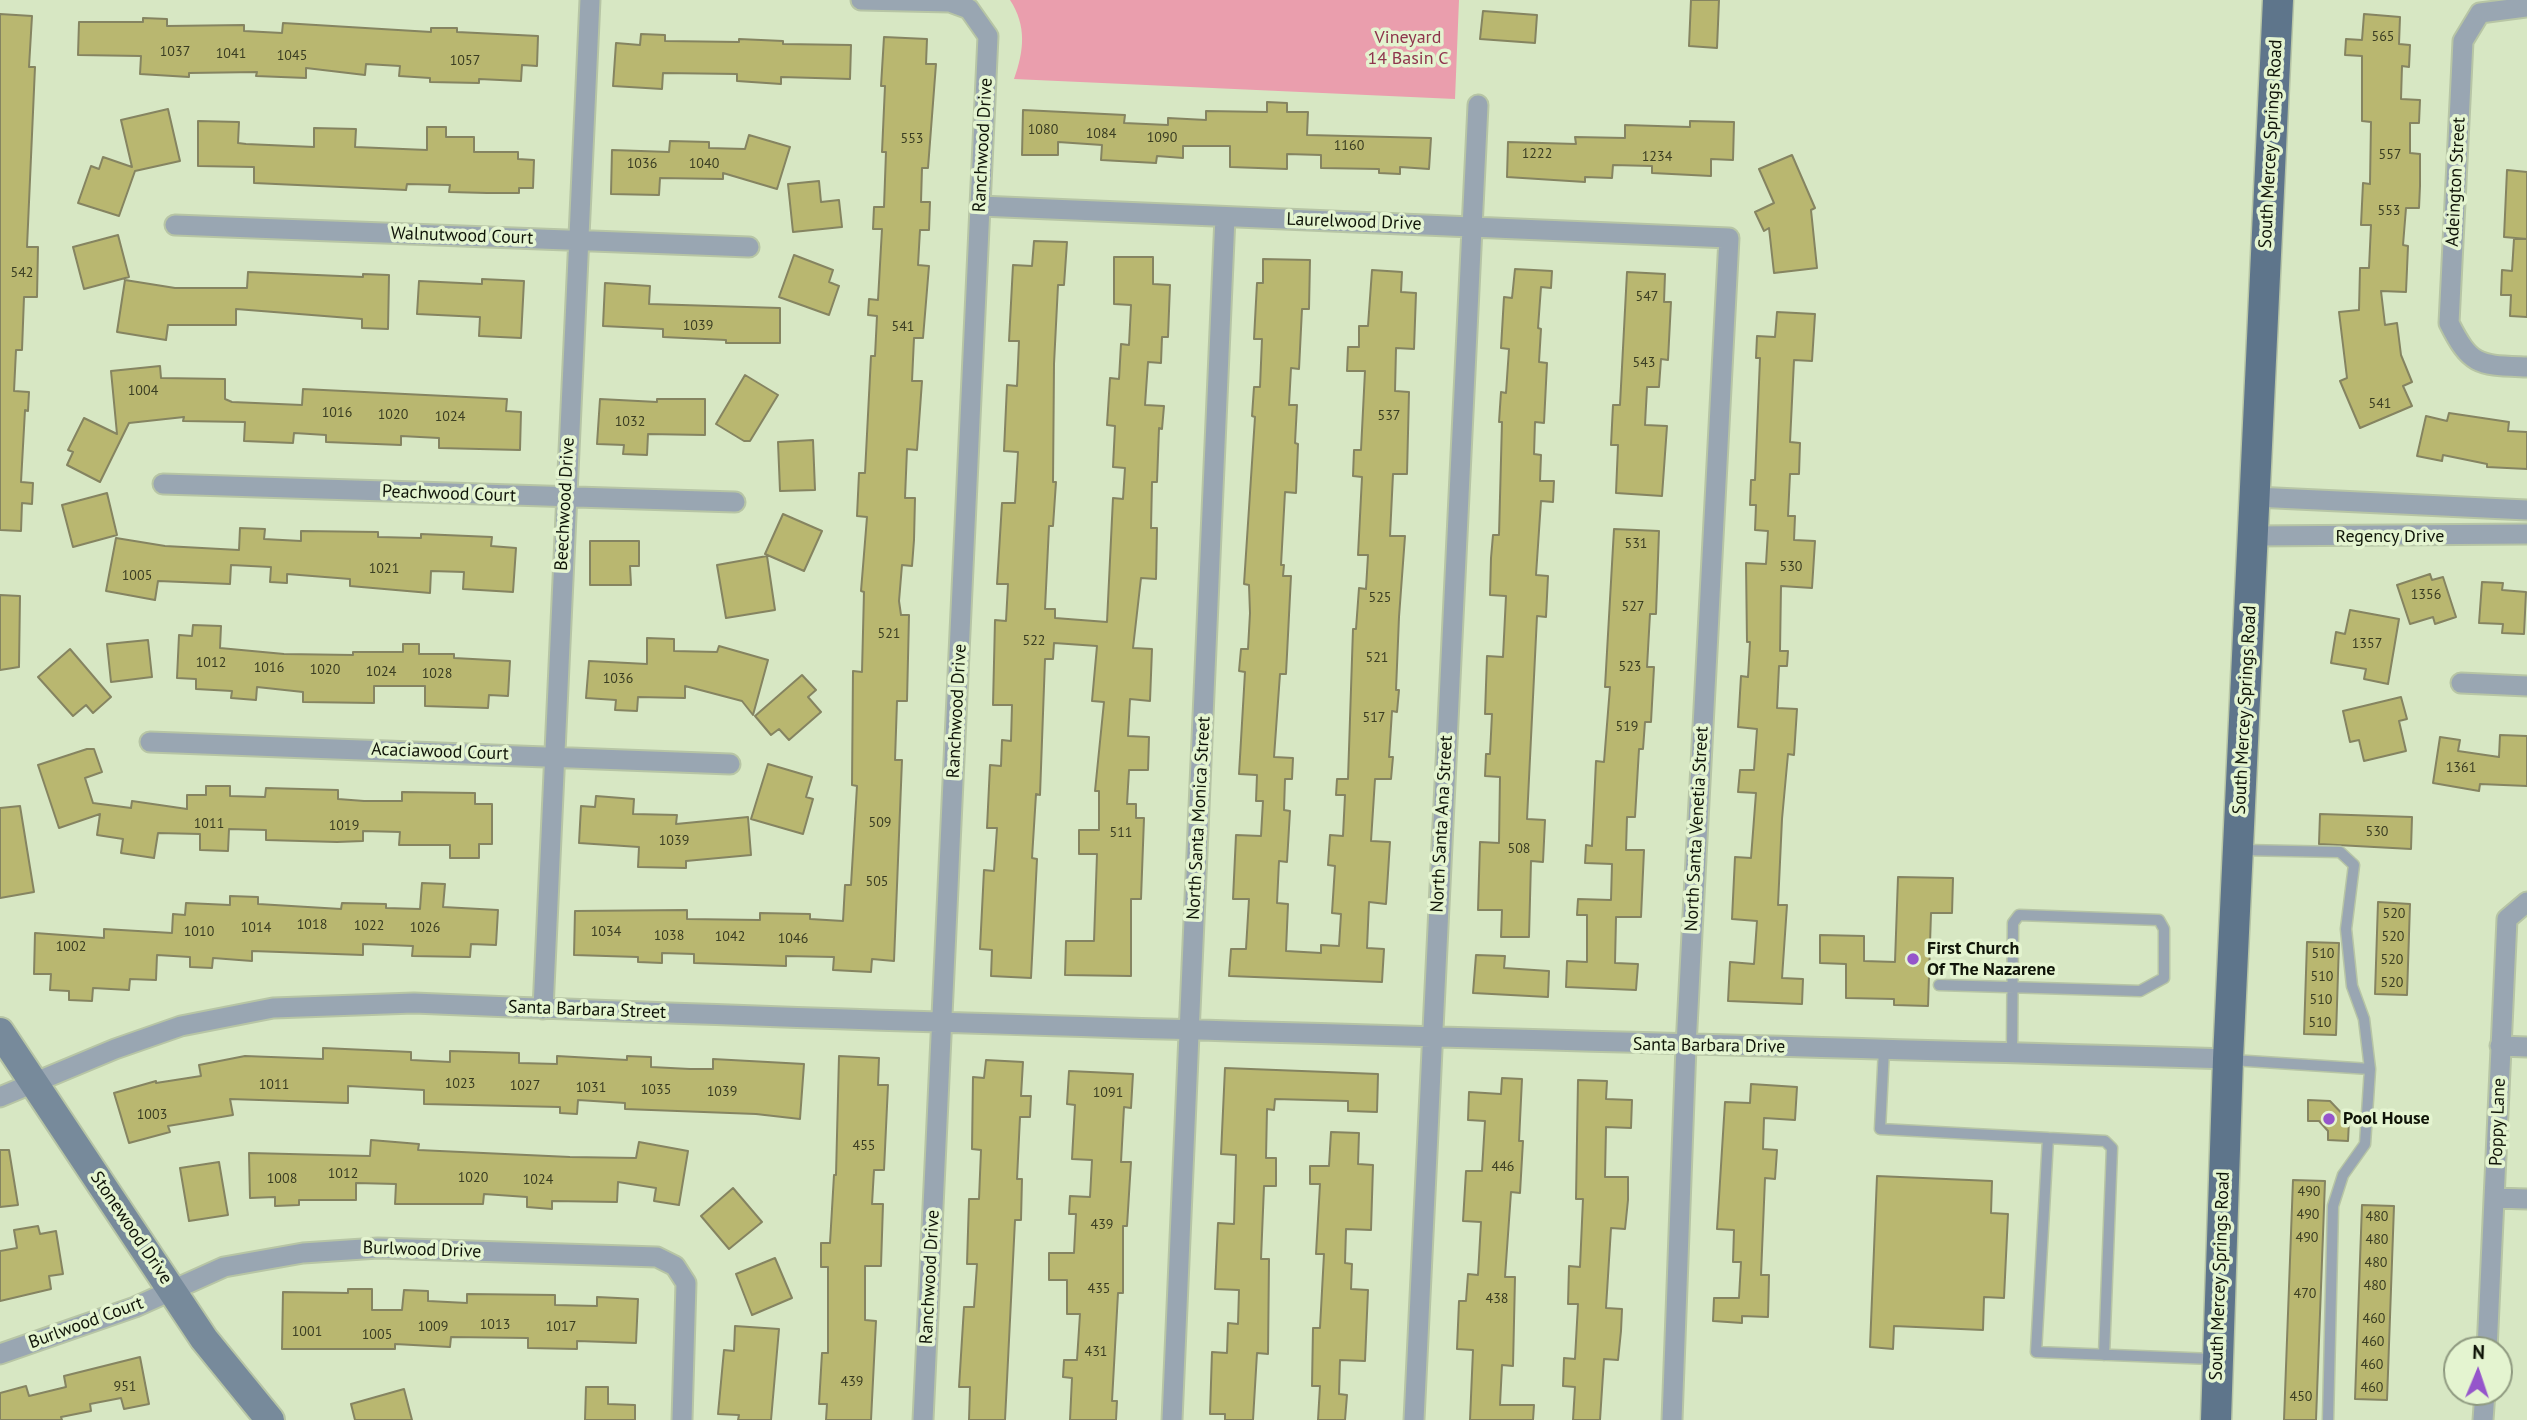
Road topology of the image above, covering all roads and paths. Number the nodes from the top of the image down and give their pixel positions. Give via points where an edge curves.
1 (590, 0) edge
2 (860, 0) edge
3 (2278, 0) edge
4 (2527, 7) edge
5 (1478, 105) dead end
6 (980, 206) junction
7 (1226, 216) junction
8 (175, 225) dead end
9 (1473, 227) junction
10 (1729, 238) joint
11 (578, 241) junction
12 (749, 247) dead end
13 (2527, 367) edge
14 (163, 484) dead end
15 (2255, 497) junction
16 (565, 498) junction
17 (735, 502) dead end
18 (2527, 510) edge
19 (2527, 534) edge
20 (2253, 536) junction
21 (2461, 682) dead end
22 (2527, 686) edge
23 (150, 742) dead end
24 (554, 756) junction
25 (730, 764) dead end
26 (2238, 850) junction
27 (2527, 902) edge
28 (1939, 985) dead end
29 (2012, 988) junction
30 (543, 1009) junction
31 (943, 1024) junction
32 (1190, 1031) junction
33 (0, 1032) edge
34 (1431, 1038) junction
35 (1686, 1046) junction
36 (2500, 1046) junction
37 (2527, 1047) edge
38 (1884, 1049) junction
39 (2012, 1053) junction
40 (2228, 1059) junction
41 (2370, 1069) junction
42 (34, 1082) junction
43 (0, 1097) edge
44 (2048, 1138) junction
45 (2495, 1198) junction
46 (2527, 1199) edge
47 (172, 1288) junction
48 (2488, 1336) edge
49 (0, 1354) edge
50 (2104, 1355) junction
51 (2217, 1359) junction
52 (270, 1420) edge
53 (682, 1420) edge
54 (923, 1420) edge
55 (1172, 1420) edge
56 (1414, 1420) edge
57 (1672, 1420) edge
58 (2216, 1420) edge
59 (2328, 1420) edge

1 - 11 street, Beechwood Drive
2 - 6 street, Ranchwood Drive via 950,2 969,9 988,36
3 - 15 main road, South Mercey Springs Road
4 - 13 street, Adeington Street via 2480,13 2463,41 2449,323 2464,353 2490,365
5 - 9 street, North Santa Ana Street
6 - 7 street, Laurelwood Drive
6 - 31 street, Ranchwood Drive
7 - 9 street, Laurelwood Drive
7 - 32 street, North Santa Monica Street
8 - 11 street, Walnutwood Court
9 - 10 street, Laurelwood Drive
9 - 34 street, North Santa Ana Street
10 - 35 street, North Santa Venetia Street
11 - 12 street, Walnutwood Court
11 - 16 street, Beechwood Drive
14 - 16 street, Peachwood Court
15 - 18 street, Regency Drive
15 - 20 main road, South Mercey Springs Road
16 - 17 street, Peachwood Court
16 - 24 street, Beechwood Drive
19 - 20 street, Regency Drive
20 - 26 main road, South Mercey Springs Road
21 - 22 street
23 - 24 street, Acaciawood Court
24 - 25 street, Acaciawood Court
24 - 30 street, Beechwood Drive
26 - 40 main road, South Mercey Springs Road
26 - 41 lane via 2340,852 2354,865 2346,929 2352,986 2364,1019
27 - 36 street, Poppy Lane via 2507,919
28 - 29 lane
29 - 29 lane via 2140,991 2164,978 2164,929 2159,920 2019,915 2013,923
29 - 39 lane
30 - 31 street, Santa Barbara Street
30 - 42 street, Santa Barbara Street via 414,1003 273,1008 159,1033
31 - 32 street, Santa Barbara Street
31 - 54 street, Ranchwood Drive
32 - 34 street, Santa Barbara Drive
32 - 55 street, North Santa Monica Street
33 - 42 street, Stonewood Drive
34 - 35 street, Santa Barbara Drive
34 - 56 street, North Santa Ana Street
35 - 38 street, Santa Barbara Drive
35 - 57 street, North Santa Venetia Street
36 - 37 street
36 - 45 street, Poppy Lane
38 - 39 street, Santa Barbara Drive
38 - 44 lane via 1880,1129
39 - 40 street, Santa Barbara Drive
40 - 41 lane
40 - 51 main road, South Mercey Springs Road
41 - 59 lane via 2365,1144 2343,1175 2333,1206
42 - 43 street, Santa Barbara Street
42 - 47 street, Stonewood Drive
44 - 50 lane via 2105,1141 2112,1148
44 - 50 lane via 2036,1352
45 - 46 street
45 - 48 street, Poppy Lane
47 - 49 street, Burlwood Court via 135,1307
47 - 52 street, Stonewood Drive via 204,1339
47 - 53 street, Burlwood Drive via 251,1261 353,1248 657,1256 675,1266 686,1283
50 - 51 lane
51 - 58 main road, South Mercey Springs Road

